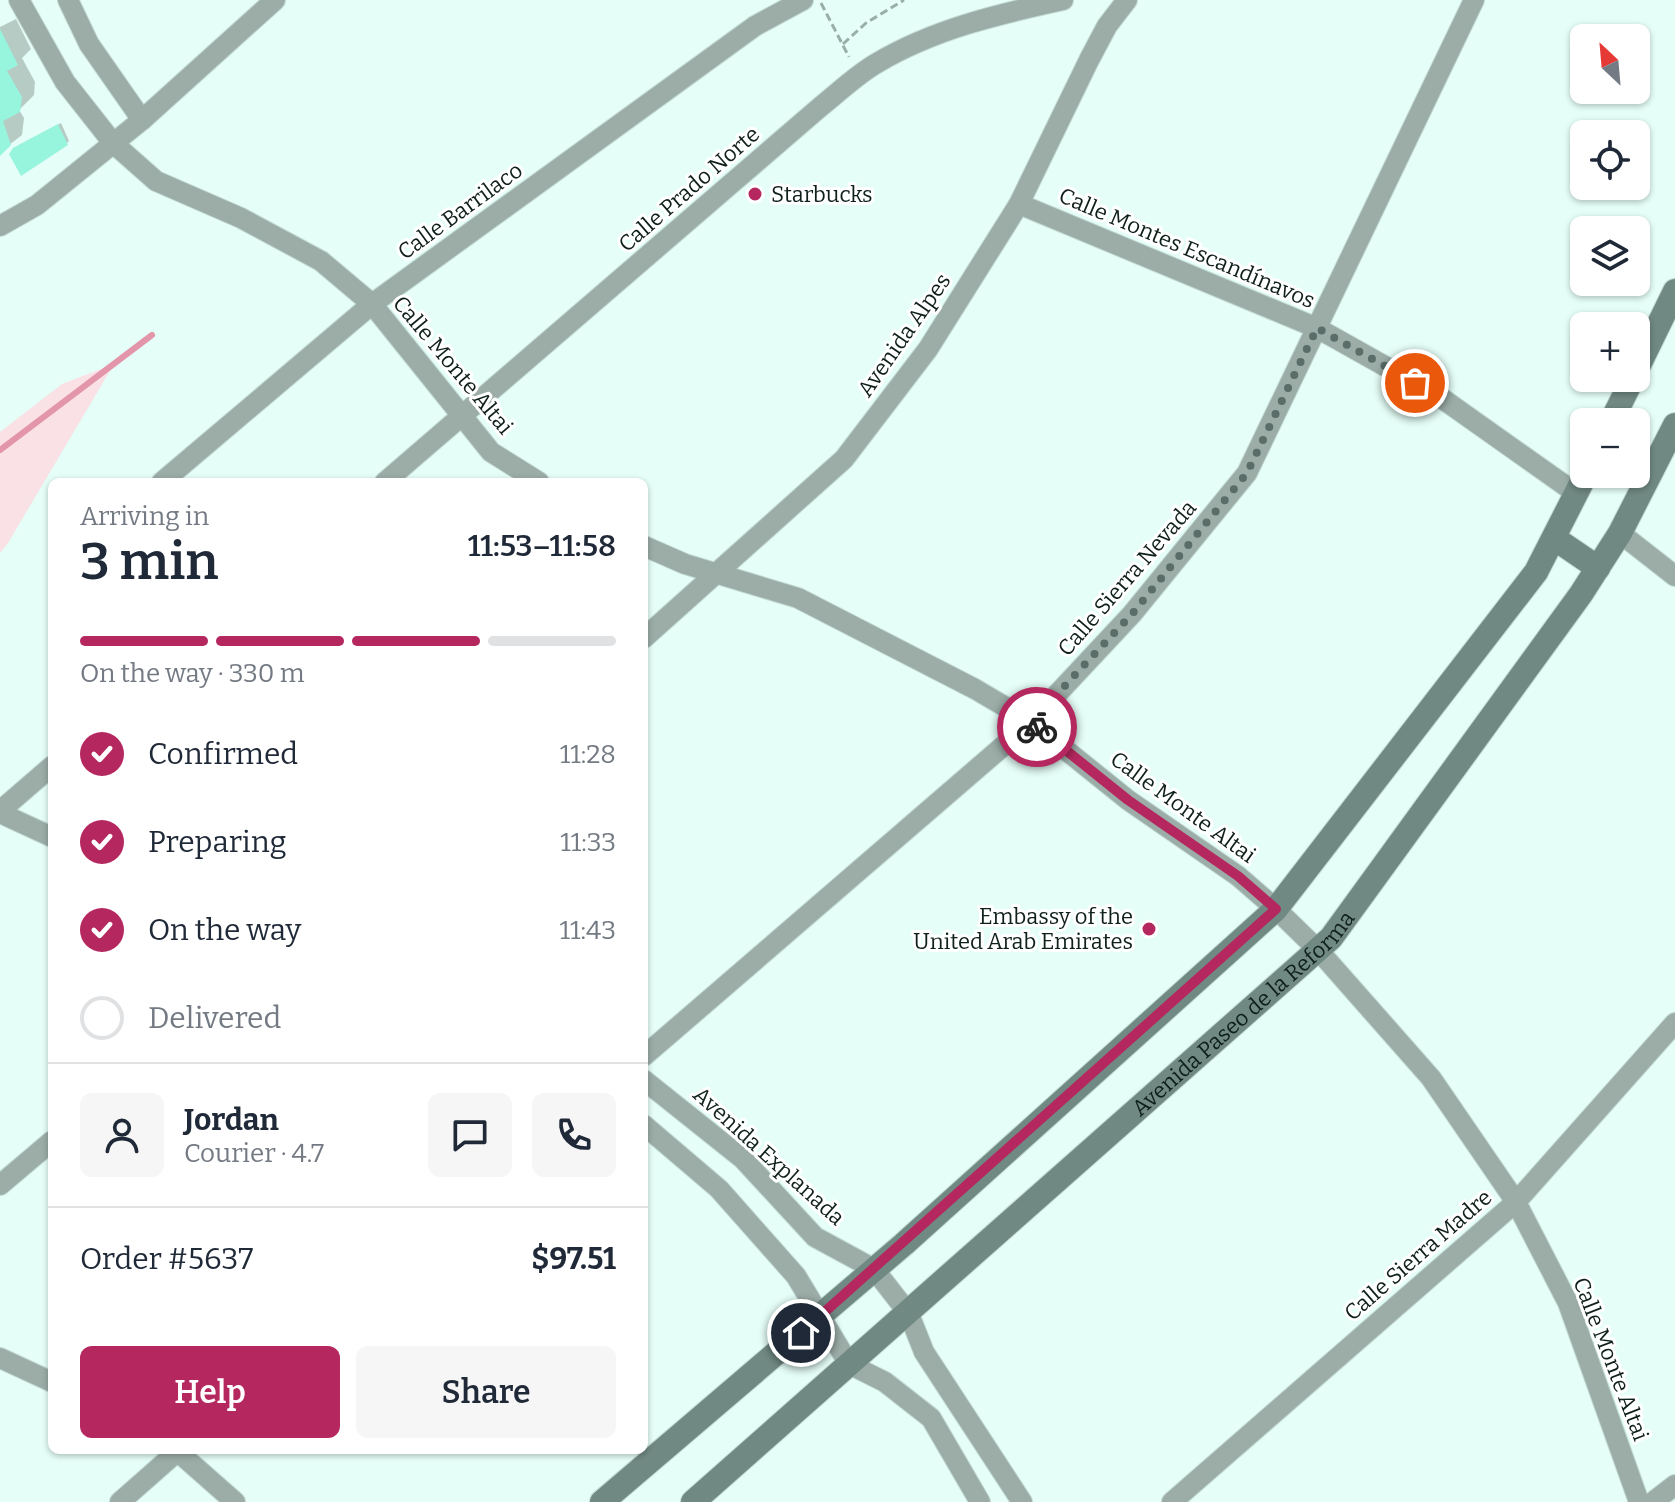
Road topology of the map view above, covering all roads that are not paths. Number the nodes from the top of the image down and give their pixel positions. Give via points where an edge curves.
1 (19, 0) edge
2 (68, 0) edge
3 (275, 0) edge
4 (803, 0) edge
5 (1063, 0) edge
6 (1127, 0) edge
7 (1474, 0) edge
8 (142, 120) junction
9 (113, 143) junction
10 (1019, 204) junction
11 (0, 226) edge
12 (1675, 291) edge
13 (372, 304) junction
14 (1317, 328) junction
15 (1650, 342) edge
16 (461, 418) junction
17 (1675, 425) edge
18 (1650, 459) edge
19 (1570, 477) edge
20 (167, 478) edge
21 (390, 478) edge
22 (533, 478) edge
23 (1579, 488) edge
24 (1636, 488) edge
25 (1620, 533) junction
26 (1554, 538) junction
27 (648, 547) edge
28 (1598, 568) junction
29 (719, 574) junction
30 (1675, 576) edge
31 (648, 635) edge
32 (1031, 722) junction
33 (43, 786) edge
34 (0, 812) edge
35 (48, 835) edge
36 (1276, 909) junction
37 (1319, 951) junction
38 (1675, 1023) edge
39 (648, 1053) edge
40 (648, 1083) edge
41 (648, 1128) edge
42 (48, 1144) edge
43 (0, 1185) edge
44 (1516, 1202) junction
45 (874, 1269) junction
46 (909, 1314) junction
47 (820, 1317) junction
48 (0, 1358) edge
49 (849, 1364) junction
50 (48, 1380) edge
51 (174, 1454) edge
52 (182, 1454) edge
53 (1675, 1485) edge
54 (120, 1502) edge
55 (235, 1502) edge
56 (602, 1502) edge
57 (693, 1502) edge
58 (980, 1502) edge
59 (1022, 1502) edge
60 (1172, 1502) edge
61 (1639, 1502) edge
62 (1653, 1502) edge

1 - 9 street, Calle Monte Altai via 65,82
2 - 8 street via 89,44
3 - 8 street
4 - 13 street, Calle Barrilaco via 755,26
5 - 16 street, Calle Prado Norte via 929,36 876,64
6 - 10 street, Avenida Alpes via 1089,60
7 - 14 street, Calle Sierra Nevada
8 - 9 street
9 - 11 street via 37,205
9 - 13 street, Calle Monte Altai via 156,181 321,261
10 - 14 street, Calle Montes Escandínavos
10 - 29 street, Avenida Alpes via 928,349 844,459
12 - 15 main road
13 - 16 street, Calle Monte Altai
13 - 20 street, Calle Barrilaco
14 - 19 street, Calle Montes Escandínavos
14 - 32 street, Calle Sierra Nevada via 1247,473 1132,614
16 - 21 street, Calle Prado Norte
16 - 22 street, Calle Monte Altai via 491,452
17 - 18 main road, Avenida Paseo de la Reforma
23 - 26 main road
24 - 25 main road, Avenida Paseo de la Reforma
25 - 28 main road, Avenida Paseo de la Reforma
25 - 30 street
26 - 28 main road
26 - 36 main road via 1536,572
27 - 29 street, Calle Monte Altai
28 - 37 main road, Avenida Paseo de la Reforma
29 - 31 street, Avenida Alpes
29 - 32 street, Calle Monte Altai via 798,598
32 - 36 street, Calle Monte Altai
32 - 39 street, Calle Sierra Nevada
33 - 34 street
34 - 35 street
36 - 37 street, Calle Monte Altai
36 - 45 main road
37 - 44 street, Calle Monte Altai via 1431,1078
37 - 46 main road, Avenida Paseo de la Reforma
38 - 44 street, Calle Sierra Madre
40 - 45 street, Avenida Explanada via 743,1159 815,1237
41 - 47 street via 719,1189 796,1276
42 - 43 street
44 - 60 street, Calle Sierra Madre
44 - 61 street, Calle Monte Altai via 1568,1303
45 - 46 street, Avenida Explanada
45 - 47 main road
46 - 49 main road, Avenida Paseo de la Reforma
46 - 59 street, Avenida Explanada via 924,1352
47 - 49 street
47 - 56 main road
48 - 50 street
49 - 57 main road, Avenida Paseo de la Reforma
49 - 58 street via 885,1382 931,1418
51 - 54 street
52 - 55 street
53 - 62 street

